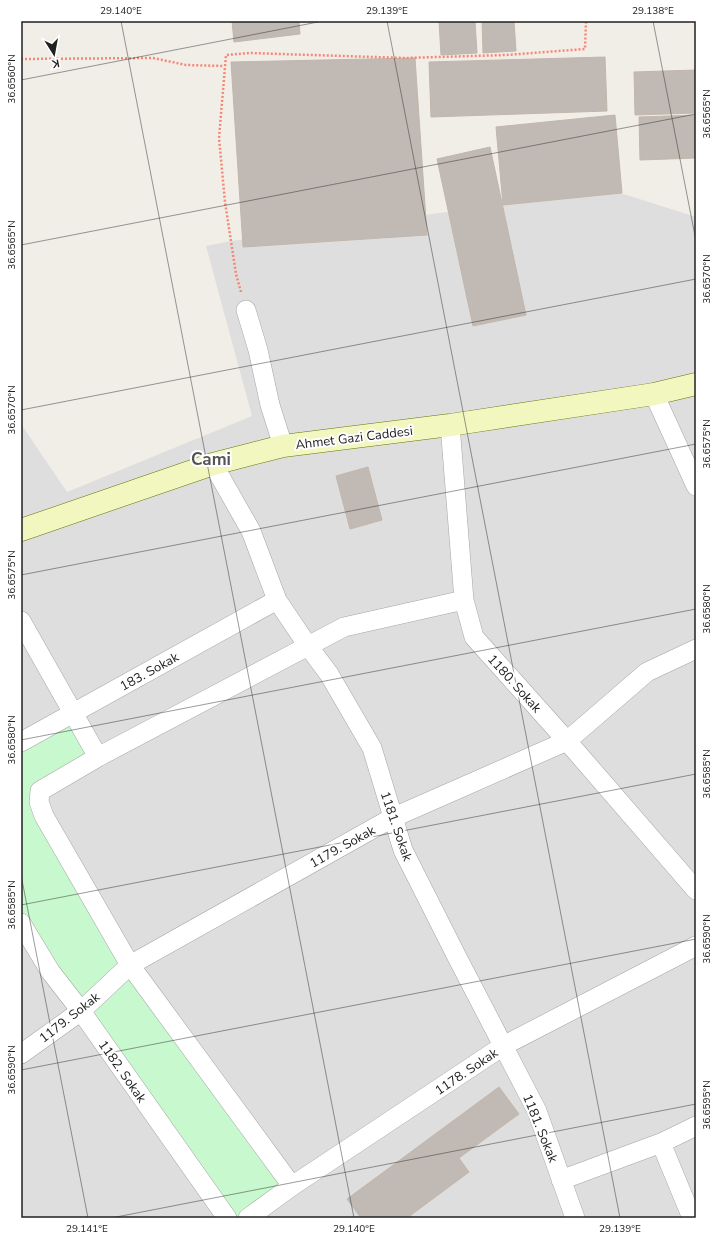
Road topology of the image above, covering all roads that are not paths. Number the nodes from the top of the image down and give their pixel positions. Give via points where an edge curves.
1 (246, 310) road end
2 (696, 384) edge
3 (654, 394) junction
4 (450, 425) junction
5 (282, 446) junction
6 (213, 464) junction
7 (696, 486) edge
8 (21, 530) edge
9 (277, 600) junction
10 (464, 600) junction
11 (21, 621) edge
12 (308, 646) junction
13 (696, 649) edge
14 (74, 712) junction
15 (567, 741) junction
16 (21, 742) edge
17 (98, 757) junction
18 (392, 818) junction
19 (696, 890) edge
20 (21, 923) edge
21 (696, 946) edge
22 (130, 965) junction
23 (81, 1011) junction
24 (503, 1046) junction
25 (21, 1054) edge
26 (696, 1126) edge
27 (661, 1144) junction
28 (561, 1180) junction
29 (292, 1186) junction
30 (227, 1218) edge
31 (248, 1218) edge
32 (575, 1218) edge
33 (692, 1218) edge

1 - 5 street
2 - 3 street, Ahmet Gazi Caddesi
3 - 4 street, Ahmet Gazi Caddesi
3 - 7 street
4 - 5 street, Ahmet Gazi Caddesi
4 - 10 street, 1180. Sokak
5 - 6 street, Ahmet Gazi Caddesi
6 - 8 street, Ahmet Gazi Caddesi
6 - 9 street, 1181. Sokak via 251,531
9 - 12 street, 1181. Sokak
9 - 14 street, 183. Sokak
10 - 12 street via 344,626
10 - 15 street, 1180. Sokak via 474,637
11 - 14 street
12 - 17 street
12 - 18 street, 1181. Sokak via 329,674 372,748
13 - 15 street, 1179. Sokak via 647,672
14 - 16 street, 183. Sokak
14 - 17 street
15 - 18 street, 1179. Sokak
15 - 19 street, 1180. Sokak
17 - 22 street via 40,790 39,802 44,816
18 - 22 street, 1179. Sokak
18 - 24 street, 1181. Sokak via 403,850
20 - 23 street, 1182. Sokak via 50,971
21 - 24 street, 1178. Sokak
22 - 23 street, 1179. Sokak
22 - 29 street
23 - 25 street, 1179. Sokak
23 - 30 street, 1182. Sokak
24 - 28 street, 1181. Sokak via 536,1111
24 - 29 street, 1178. Sokak
26 - 27 street
27 - 28 street
27 - 33 street
28 - 32 street, 1181. Sokak
29 - 31 street, 1178. Sokak

